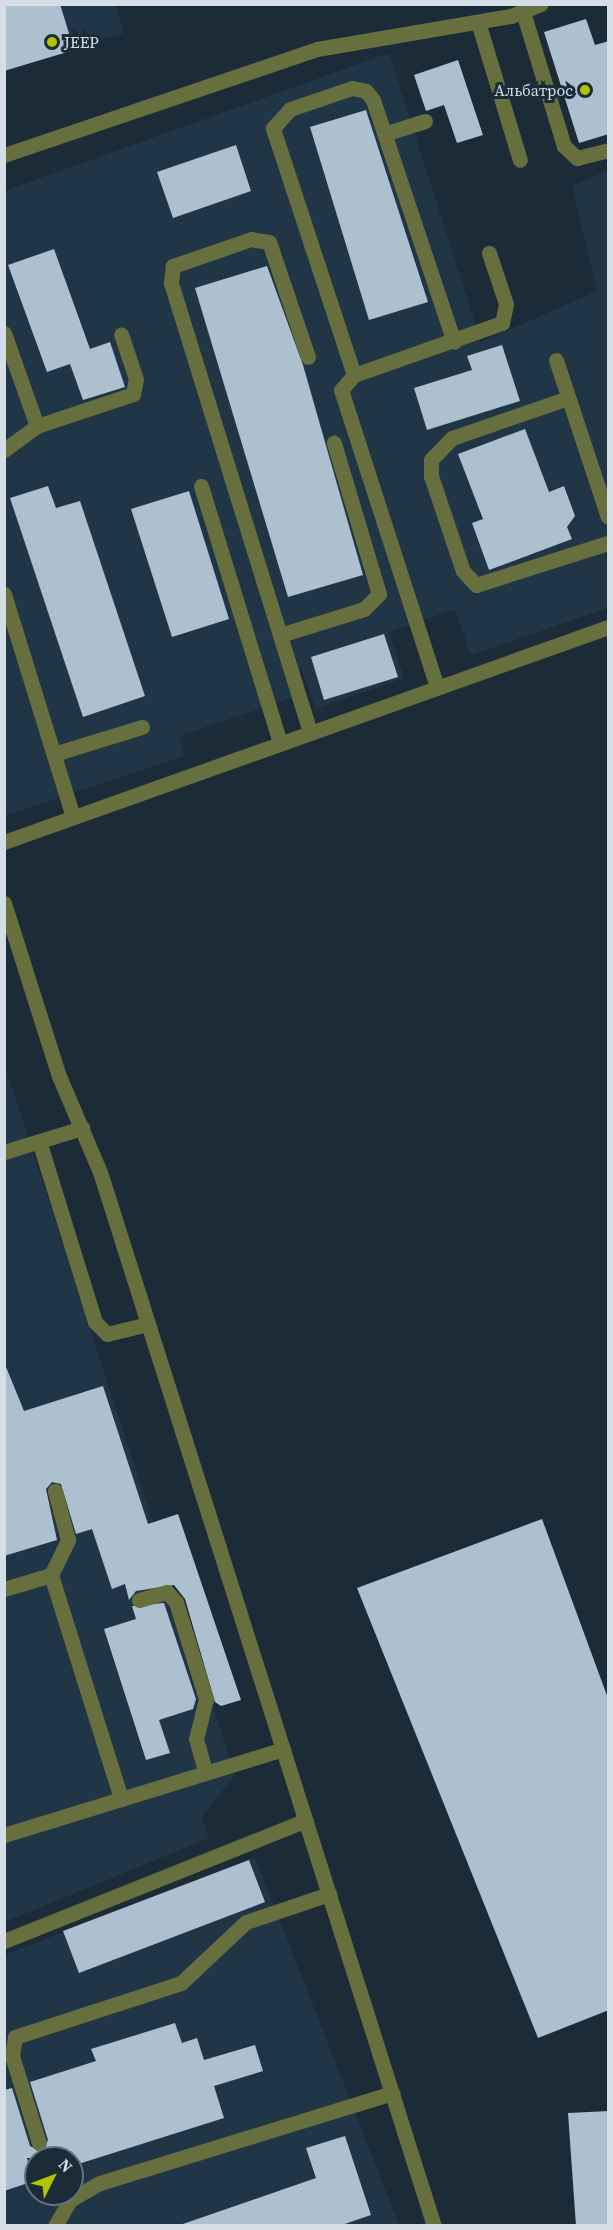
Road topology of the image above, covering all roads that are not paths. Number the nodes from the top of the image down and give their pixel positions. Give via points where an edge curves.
1 (541, 4) edge
2 (523, 12) junction
3 (478, 22) junction
4 (425, 121) dead end
5 (384, 134) junction
6 (609, 150) edge
7 (4, 155) edge
8 (520, 160) dead end
9 (489, 253) dead end
10 (4, 333) edge
11 (121, 334) dead end
12 (454, 342) junction
13 (308, 357) dead end
14 (556, 360) dead end
15 (354, 375) junction
16 (568, 398) junction
17 (37, 426) junction
18 (334, 443) dead end
19 (4, 450) edge
20 (201, 486) dead end
21 (609, 517) edge
22 (609, 543) edge
23 (4, 594) edge
24 (609, 627) edge
25 (280, 635) junction
26 (437, 687) junction
27 (142, 727) dead end
28 (310, 733) junction
29 (280, 743) junction
30 (54, 754) junction
31 (74, 817) junction
32 (4, 842) edge
33 (4, 903) edge
34 (82, 1128) junction
35 (39, 1142) junction
36 (4, 1152) edge
37 (148, 1324) junction
38 (55, 1491) dead end
39 (51, 1575) junction
40 (4, 1589) edge
41 (139, 1599) dead end
42 (283, 1749) junction
43 (206, 1773) junction
44 (121, 1800) junction
45 (306, 1820) junction
46 (4, 1835) edge
47 (329, 1894) junction
48 (4, 1941) edge
49 (393, 2093) junction
50 (39, 2143) dead end
51 (55, 2226) edge
52 (434, 2226) edge

1 - 2 street
2 - 3 street
2 - 6 street via 564,146 577,158
3 - 7 street via 317,49
3 - 8 street
4 - 5 street
5 - 12 street
5 - 15 street via 373,100 359,87 290,109 273,128
9 - 12 street via 507,314 494,328
10 - 17 street
11 - 17 street via 136,379 133,394
12 - 15 street
13 - 25 street via 268,242 251,239 173,266 171,283
14 - 16 street
15 - 26 street via 341,390 342,403
16 - 21 street
16 - 22 street via 452,438 431,460 431,476 463,571 476,585
17 - 19 street
18 - 25 street via 379,594 364,609
20 - 29 street
23 - 30 street
24 - 26 street
25 - 28 street
26 - 28 street
27 - 30 street
28 - 29 street
29 - 31 street
30 - 31 street
31 - 32 street
33 - 34 street
34 - 35 street
34 - 37 street
35 - 36 street
35 - 37 street via 95,1322 107,1334
37 - 42 street
38 - 39 street via 68,1540
39 - 40 street
39 - 44 street
41 - 43 street via 167,1592 176,1602 206,1699 196,1739
42 - 43 street
42 - 45 street
43 - 44 street
44 - 46 street
45 - 47 street
45 - 48 street
47 - 49 street
47 - 50 street via 246,1922 181,1983 15,2037 12,2056
49 - 51 street via 100,2183 70,2200
49 - 52 street

